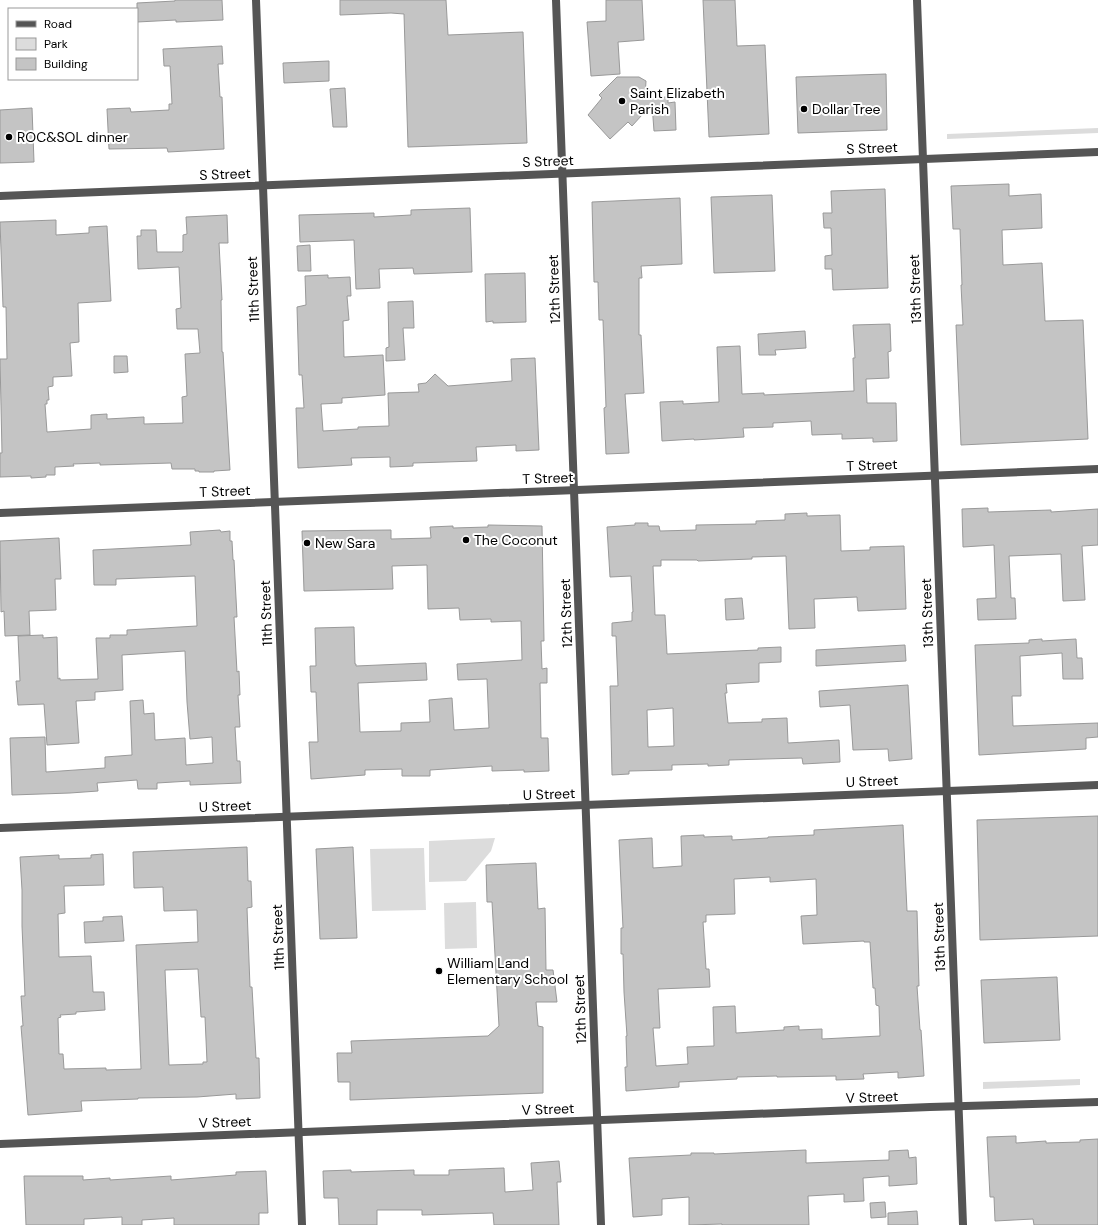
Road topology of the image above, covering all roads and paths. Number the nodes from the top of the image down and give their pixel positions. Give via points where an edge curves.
1 (256, 0) edge
2 (556, 0) edge
3 (917, 0) edge
4 (1098, 152) edge
5 (923, 159) junction
6 (562, 173) junction
7 (262, 186) junction
8 (0, 196) edge
9 (1098, 469) edge
10 (935, 475) junction
11 (574, 490) junction
12 (274, 502) junction
13 (0, 513) edge
14 (1098, 785) edge
15 (946, 791) junction
16 (586, 805) junction
17 (286, 817) junction
18 (0, 828) edge
19 (1098, 1102) edge
20 (958, 1106) junction
21 (597, 1120) junction
22 (298, 1132) junction
23 (0, 1144) edge
24 (302, 1225) edge
25 (601, 1225) edge
26 (963, 1225) edge

1 - 7 street, 11th Street
2 - 6 street, 12th Street
3 - 5 street, 13th Street
4 - 5 street, S Street
5 - 6 street, S Street
5 - 10 street, 13th Street
6 - 7 street, S Street
6 - 11 street, 12th Street
7 - 8 street, S Street
7 - 12 street, 11th Street
9 - 10 street, T Street
10 - 11 street, T Street
10 - 15 street, 13th Street
11 - 12 street, T Street
11 - 16 street, 12th Street
12 - 13 street, T Street
12 - 17 street, 11th Street
14 - 15 street, U Street
15 - 16 street, U Street
15 - 20 street, 13th Street
16 - 17 street, U Street
16 - 21 street, 12th Street
17 - 18 street, U Street
17 - 22 street, 11th Street
19 - 20 street, V Street
20 - 21 street, V Street
20 - 26 street, 13th Street
21 - 22 street, V Street
21 - 25 street, 12th Street
22 - 23 street, V Street
22 - 24 street, 11th Street

